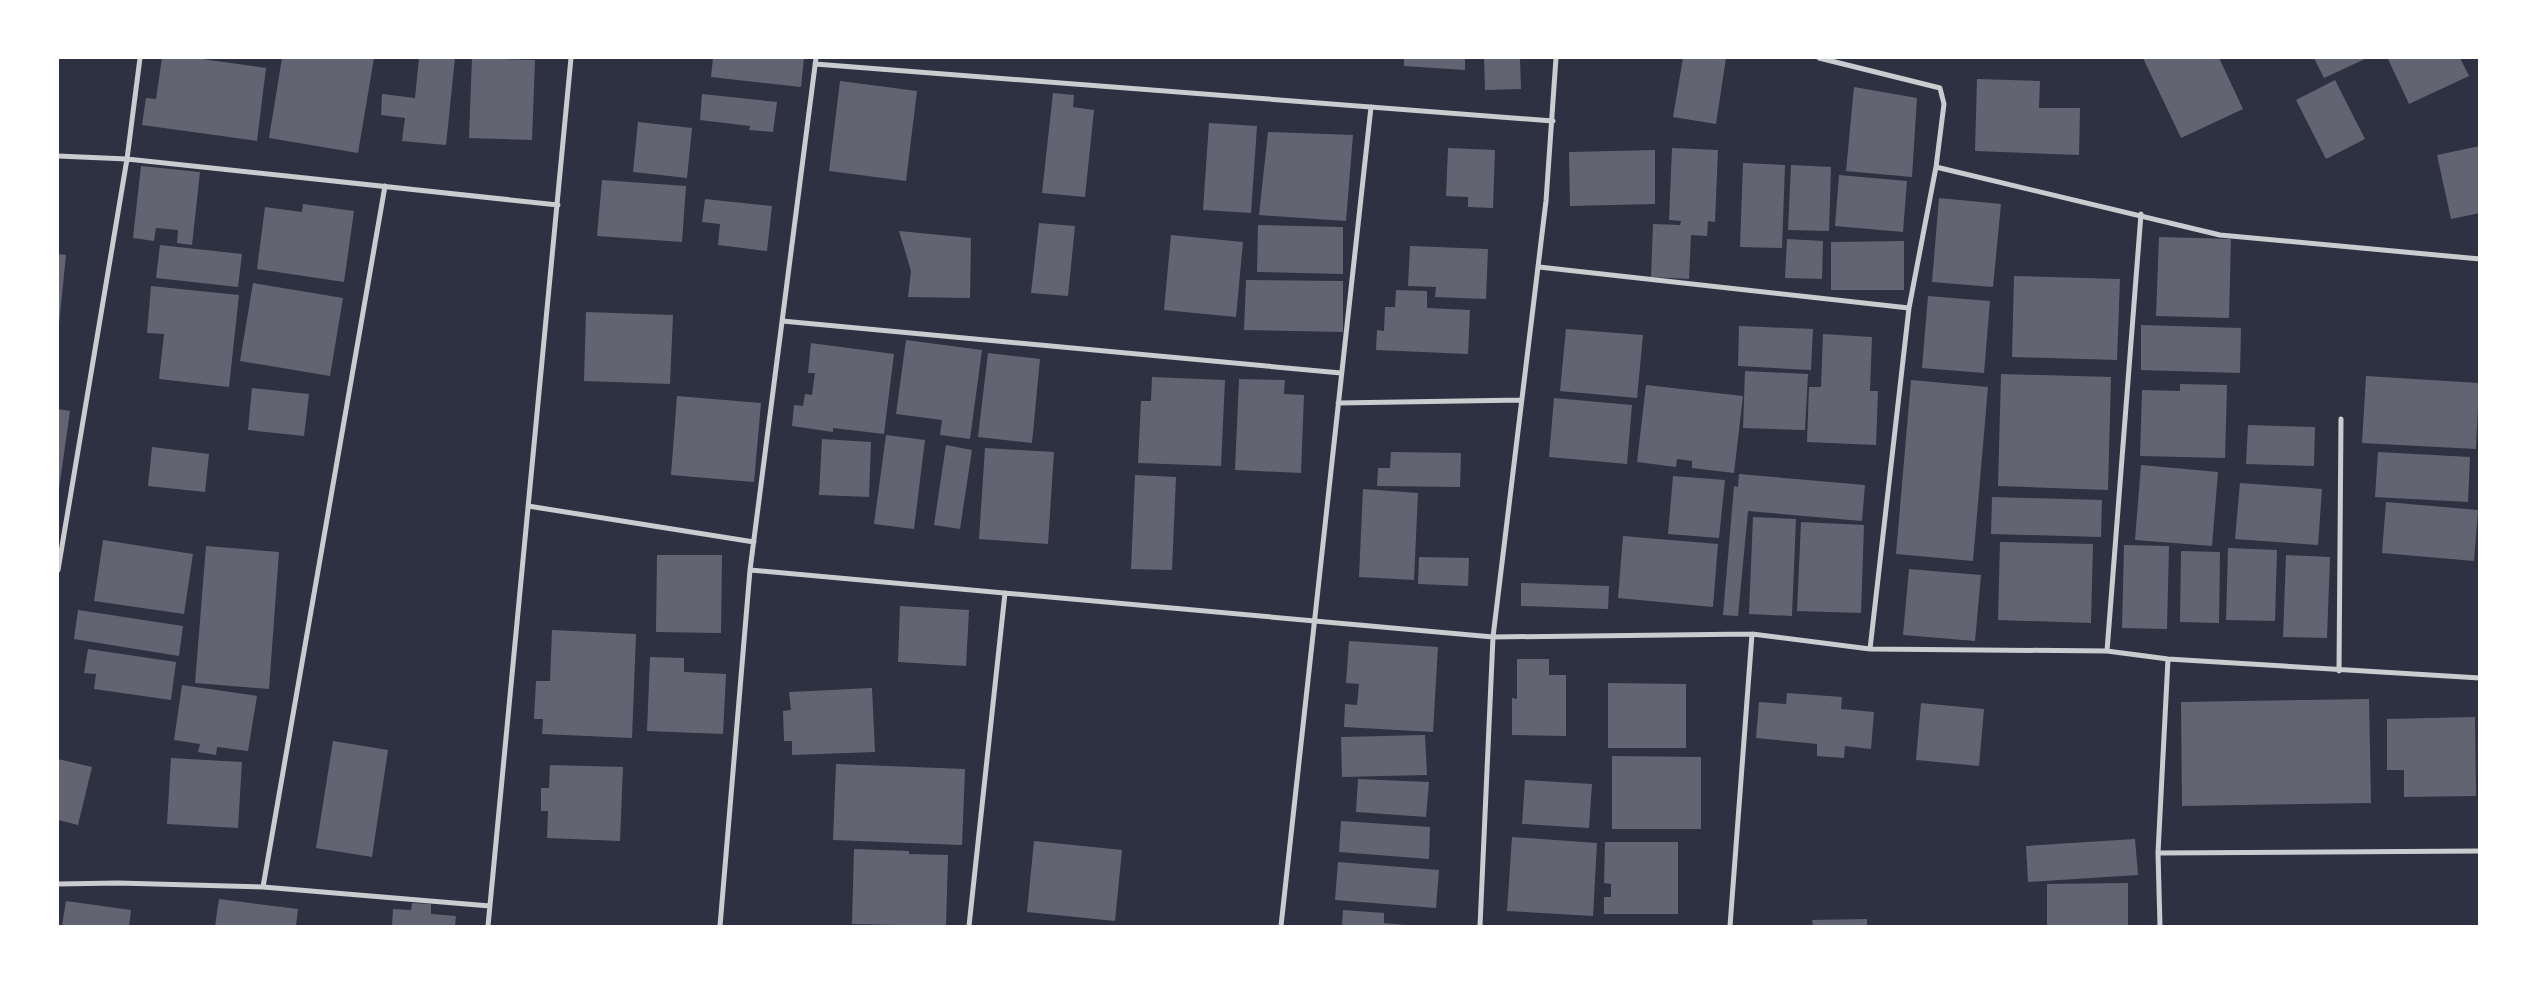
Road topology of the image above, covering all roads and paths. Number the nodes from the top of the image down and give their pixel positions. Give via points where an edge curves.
1 (140, 58) edge
2 (571, 58) edge
3 (816, 58) edge
4 (1556, 58) edge
5 (1818, 58) edge
6 (815, 64) junction
7 (1371, 107) junction
8 (1553, 121) junction
9 (58, 156) edge
10 (128, 158) junction
11 (1936, 167) junction
12 (386, 186) junction
13 (558, 205) junction
14 (2141, 214) junction
15 (2480, 259) edge
16 (1539, 267) junction
17 (1909, 308) junction
18 (782, 322) junction
19 (1341, 373) junction
20 (1522, 400) junction
21 (1338, 402) junction
22 (2341, 419) dead end
23 (528, 506) junction
24 (754, 542) junction
25 (58, 570) edge
26 (750, 570) junction
27 (1005, 593) junction
28 (1314, 621) junction
29 (1752, 634) junction
30 (1493, 637) junction
31 (1870, 649) junction
32 (2106, 651) junction
33 (2168, 659) junction
34 (2339, 671) junction
35 (2480, 678) edge
36 (2480, 851) edge
37 (2158, 853) junction
38 (58, 884) edge
39 (263, 887) junction
40 (490, 906) junction
41 (488, 926) edge
42 (720, 926) edge
43 (969, 926) edge
44 (1281, 926) edge
45 (1480, 926) edge
46 (1730, 926) edge
47 (2160, 926) edge

1 - 10 street
2 - 13 street
3 - 6 street
4 - 8 street
5 - 11 street via 1940,88 1944,104
6 - 7 street
6 - 18 street
7 - 8 street
7 - 19 street
8 - 16 street
9 - 10 street
10 - 12 street
10 - 25 street
11 - 14 street
11 - 17 street
12 - 13 street
12 - 39 street
13 - 23 street
14 - 15 street via 2220,235
14 - 32 street
16 - 17 street
16 - 20 street
17 - 31 street
18 - 19 street
18 - 24 street
19 - 21 street
20 - 21 street
20 - 30 street
21 - 28 street
22 - 34 street
23 - 24 street
23 - 40 street
24 - 26 street
26 - 27 street
26 - 42 street
27 - 28 street
27 - 43 street
28 - 30 street
28 - 44 street
29 - 30 street
29 - 31 street
29 - 46 street
30 - 45 street
31 - 32 street
32 - 33 street
33 - 34 street
33 - 37 street
34 - 35 street
36 - 37 street
37 - 47 street
38 - 39 street
39 - 40 street
40 - 41 street

